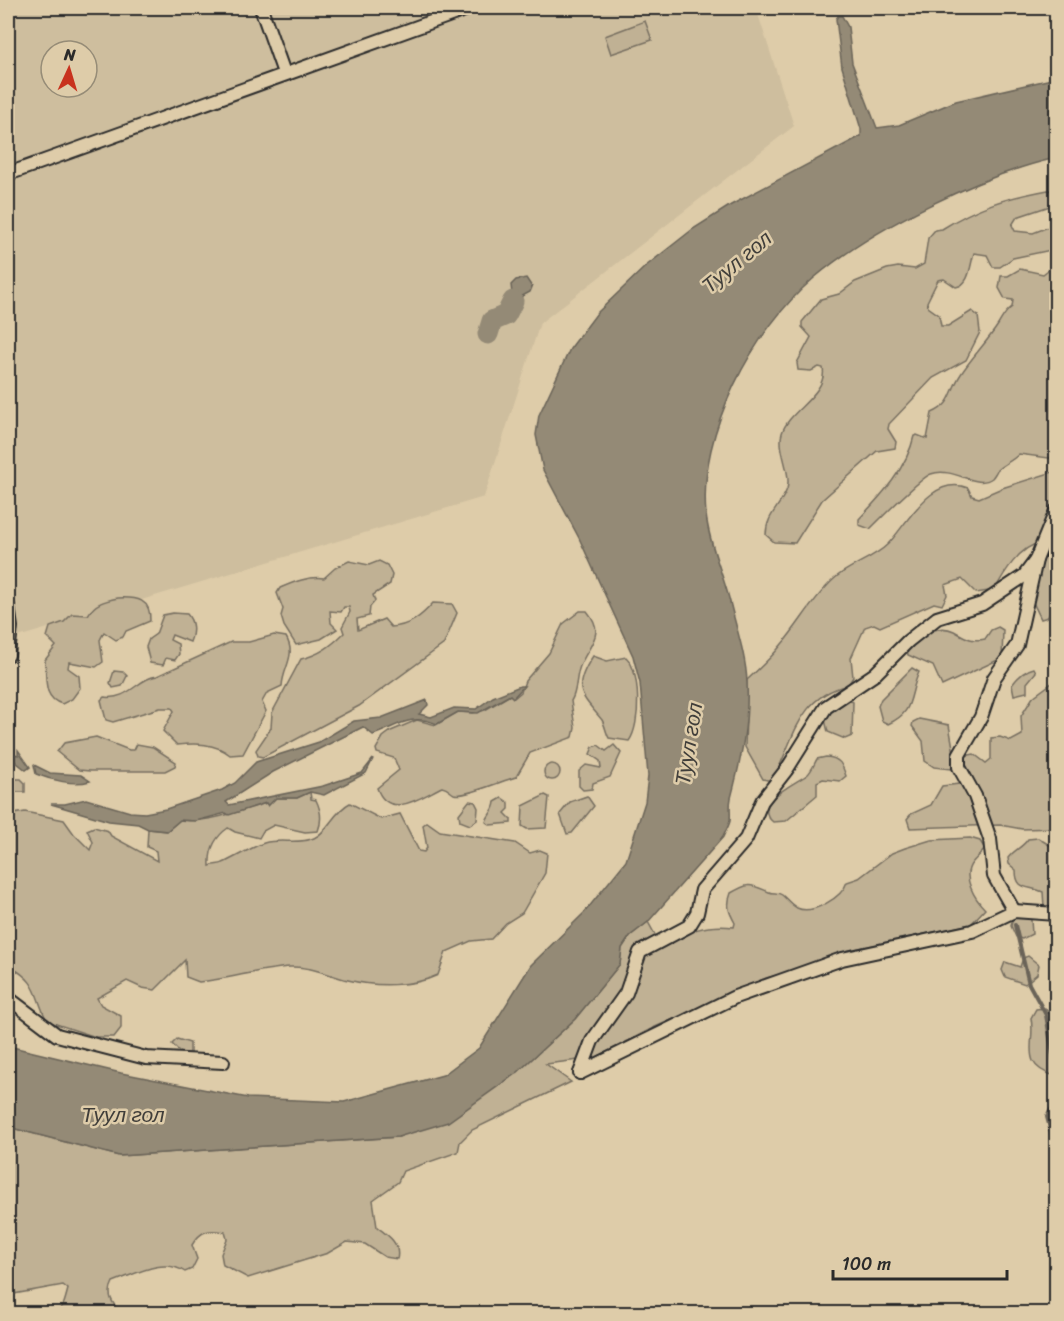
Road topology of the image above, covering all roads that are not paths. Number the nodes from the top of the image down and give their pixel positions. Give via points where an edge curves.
1 (470, 8) edge
2 (266, 9) edge
3 (284, 73) junction
4 (8, 174) edge
5 (1056, 511) edge
6 (1036, 561) junction
7 (8, 606) edge
8 (8, 655) edge
9 (1014, 911) junction
10 (1056, 914) edge
11 (8, 998) edge
12 (223, 1062) dead end

1 - 3 street
2 - 3 street
3 - 4 street
5 - 6 street
6 - 9 street via 1017,645 994,678 981,717 959,755 959,767 975,796 990,839 994,876
6 - 9 street via 1024,576 982,604 937,618 875,674 826,707 762,801 746,839 702,890 697,913 689,926 640,952 626,993 592,1041 580,1073 735,997 842,959 972,931
7 - 8 street
9 - 10 street
11 - 12 street via 57,1035 146,1058

